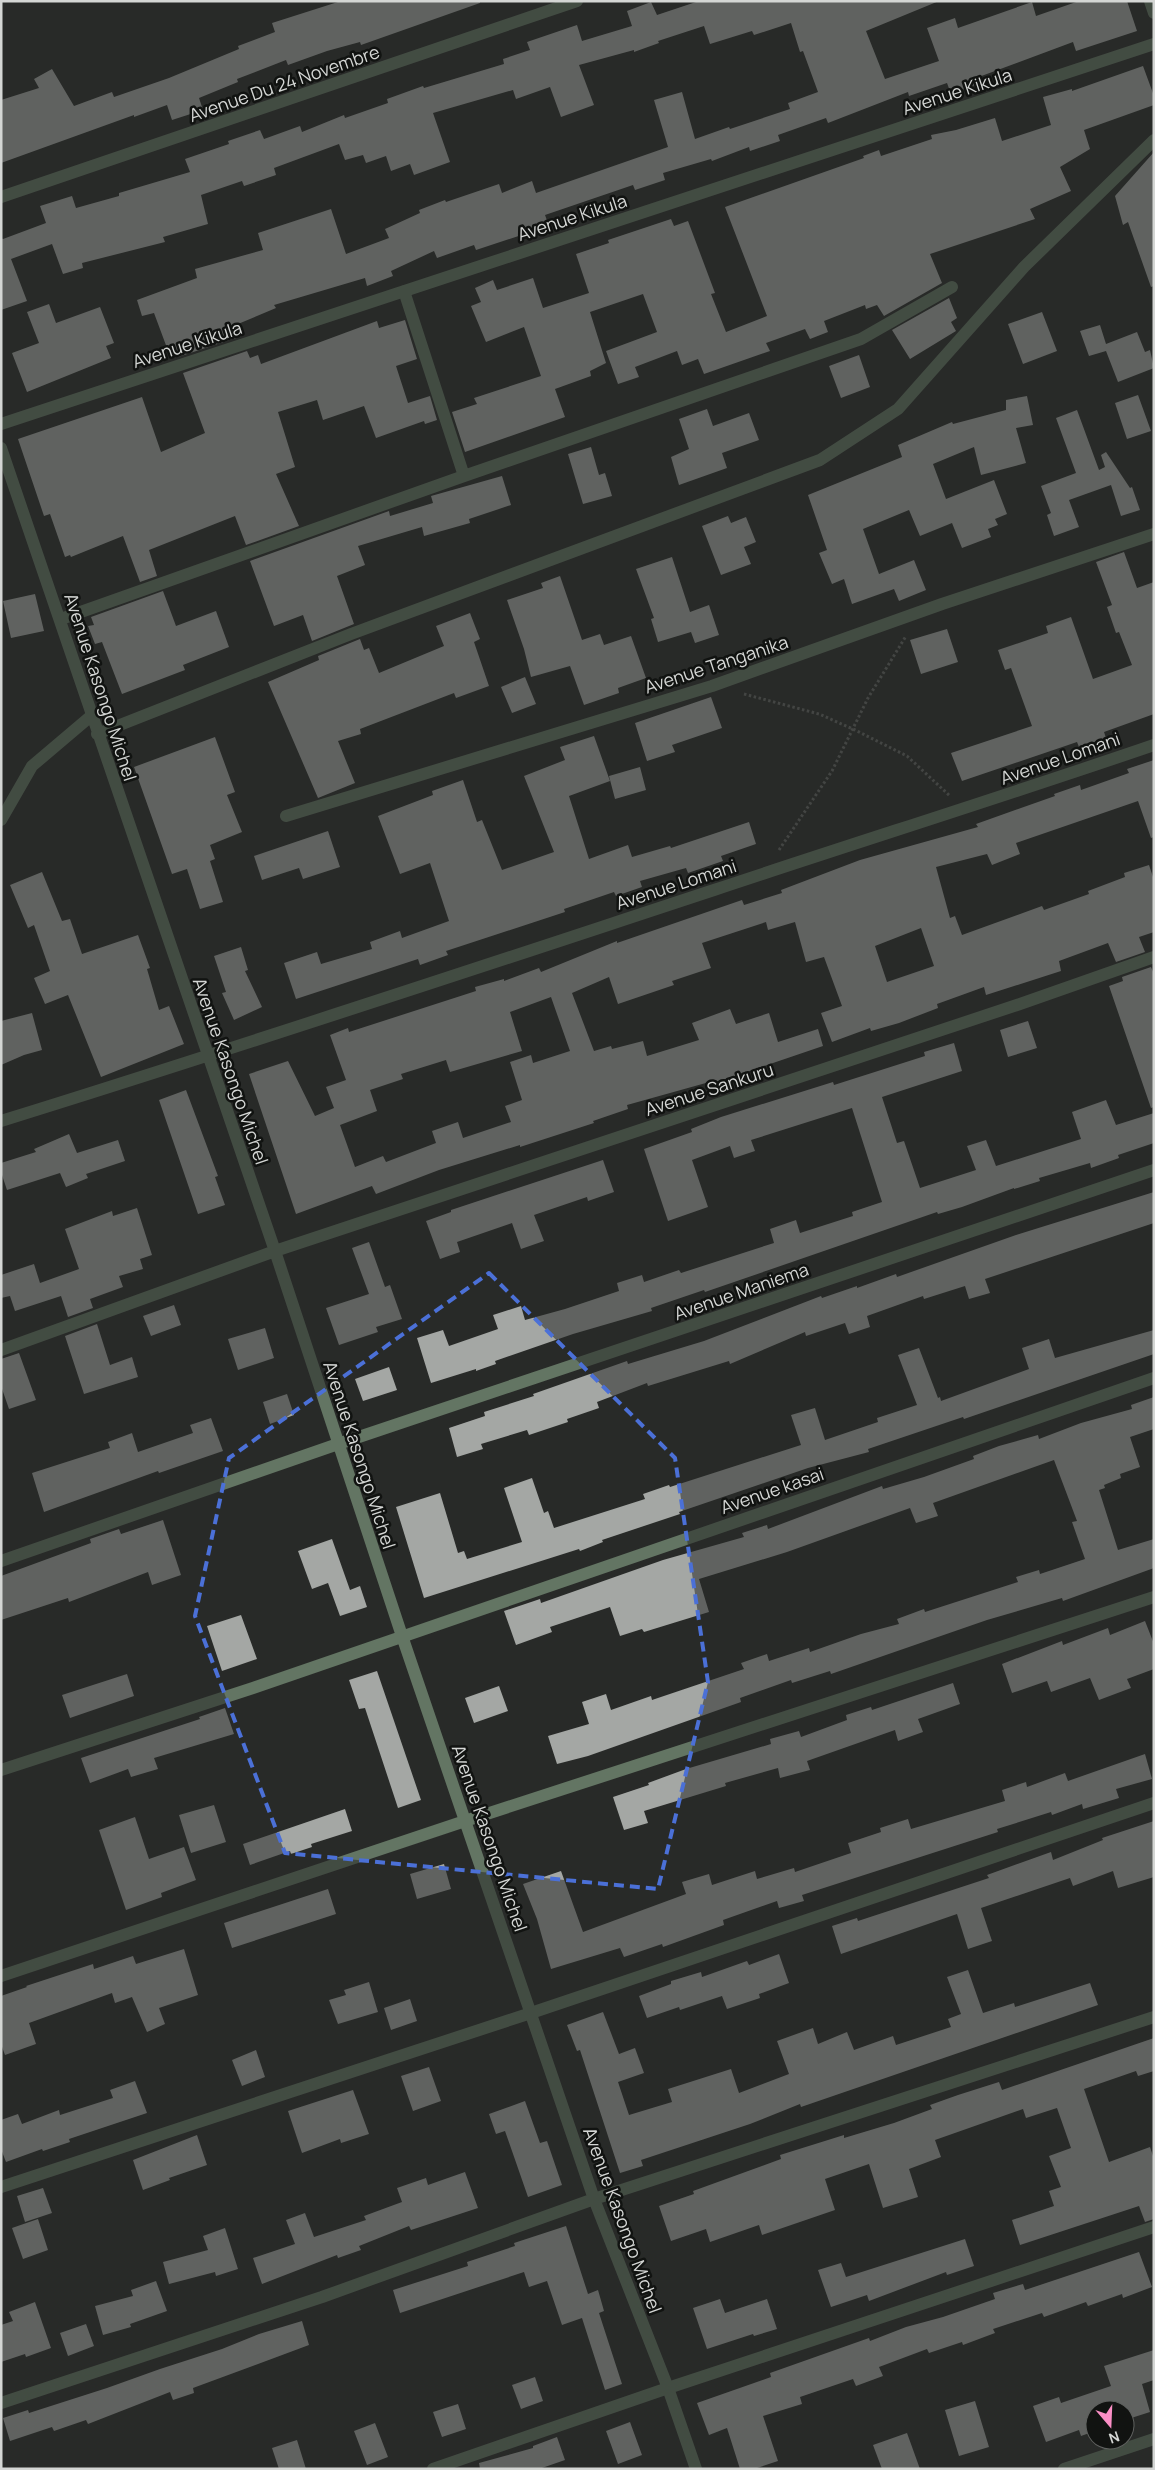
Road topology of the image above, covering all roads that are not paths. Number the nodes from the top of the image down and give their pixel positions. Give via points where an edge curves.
1 (577, 1) edge
2 (1150, 1) edge
3 (1154, 13) edge
4 (1154, 44) edge
5 (1154, 140) edge
6 (1, 197) edge
7 (952, 287) dead end
8 (404, 291) junction
9 (1, 424) edge
10 (1, 448) edge
11 (464, 476) junction
12 (1154, 534) edge
13 (61, 619) junction
14 (91, 716) junction
15 (97, 734) junction
16 (1154, 745) edge
17 (286, 816) dead end
18 (1, 820) edge
19 (1154, 957) edge
20 (208, 1057) junction
21 (1, 1121) edge
22 (1154, 1170) edge
23 (275, 1251) junction
24 (1, 1350) edge
25 (1154, 1378) edge
26 (338, 1444) junction
27 (1, 1561) edge
28 (1154, 1597) edge
29 (402, 1636) junction
30 (1, 1770) edge
31 (1154, 1803) edge
32 (465, 1821) junction
33 (1, 1976) edge
34 (531, 2013) junction
35 (1154, 2017) edge
36 (1, 2187) edge
37 (594, 2199) junction
38 (1154, 2227) edge
39 (668, 2388) junction
40 (1, 2402) edge
41 (1154, 2439) edge
42 (433, 2469) edge
43 (696, 2469) edge
44 (1064, 2469) edge

1 - 6 street, Avenue Du 24 Novembre
2 - 3 street
4 - 8 street, Avenue Kikula
5 - 15 street via 1024,268 898,410 820,460 351,634
7 - 11 street via 861,339
8 - 9 street, Avenue Kikula
8 - 11 street
10 - 13 street, Avenue Kasongo Michel
11 - 13 street
12 - 17 street, Avenue Tanganika via 942,604 712,686
13 - 14 street, Avenue Kasongo Michel
14 - 15 street, Avenue Kasongo Michel
14 - 18 street via 32,766
15 - 20 street, Avenue Kasongo Michel
16 - 20 street, Avenue Lomani via 965,810
19 - 23 street, Avenue Sankuru
20 - 21 street, Avenue Lomani
20 - 23 street, Avenue Kasongo Michel
22 - 26 street, Avenue Maniema
23 - 24 street, Avenue Sankuru
23 - 26 street, Avenue Kasongo Michel
25 - 29 street, Avenue kasai
26 - 27 street, Avenue Maniema
26 - 29 street, Avenue Kasongo Michel
28 - 32 street
29 - 30 street, Avenue kasai
29 - 32 street, Avenue Kasongo Michel
31 - 34 street
32 - 33 street
32 - 34 street, Avenue Kasongo Michel
34 - 36 street
34 - 37 street, Avenue Kasongo Michel
35 - 37 street
37 - 39 street, Avenue Kasongo Michel
37 - 40 street via 322,2297
38 - 39 street
39 - 42 street
39 - 43 street, Avenue Kasongo Michel
41 - 44 street

